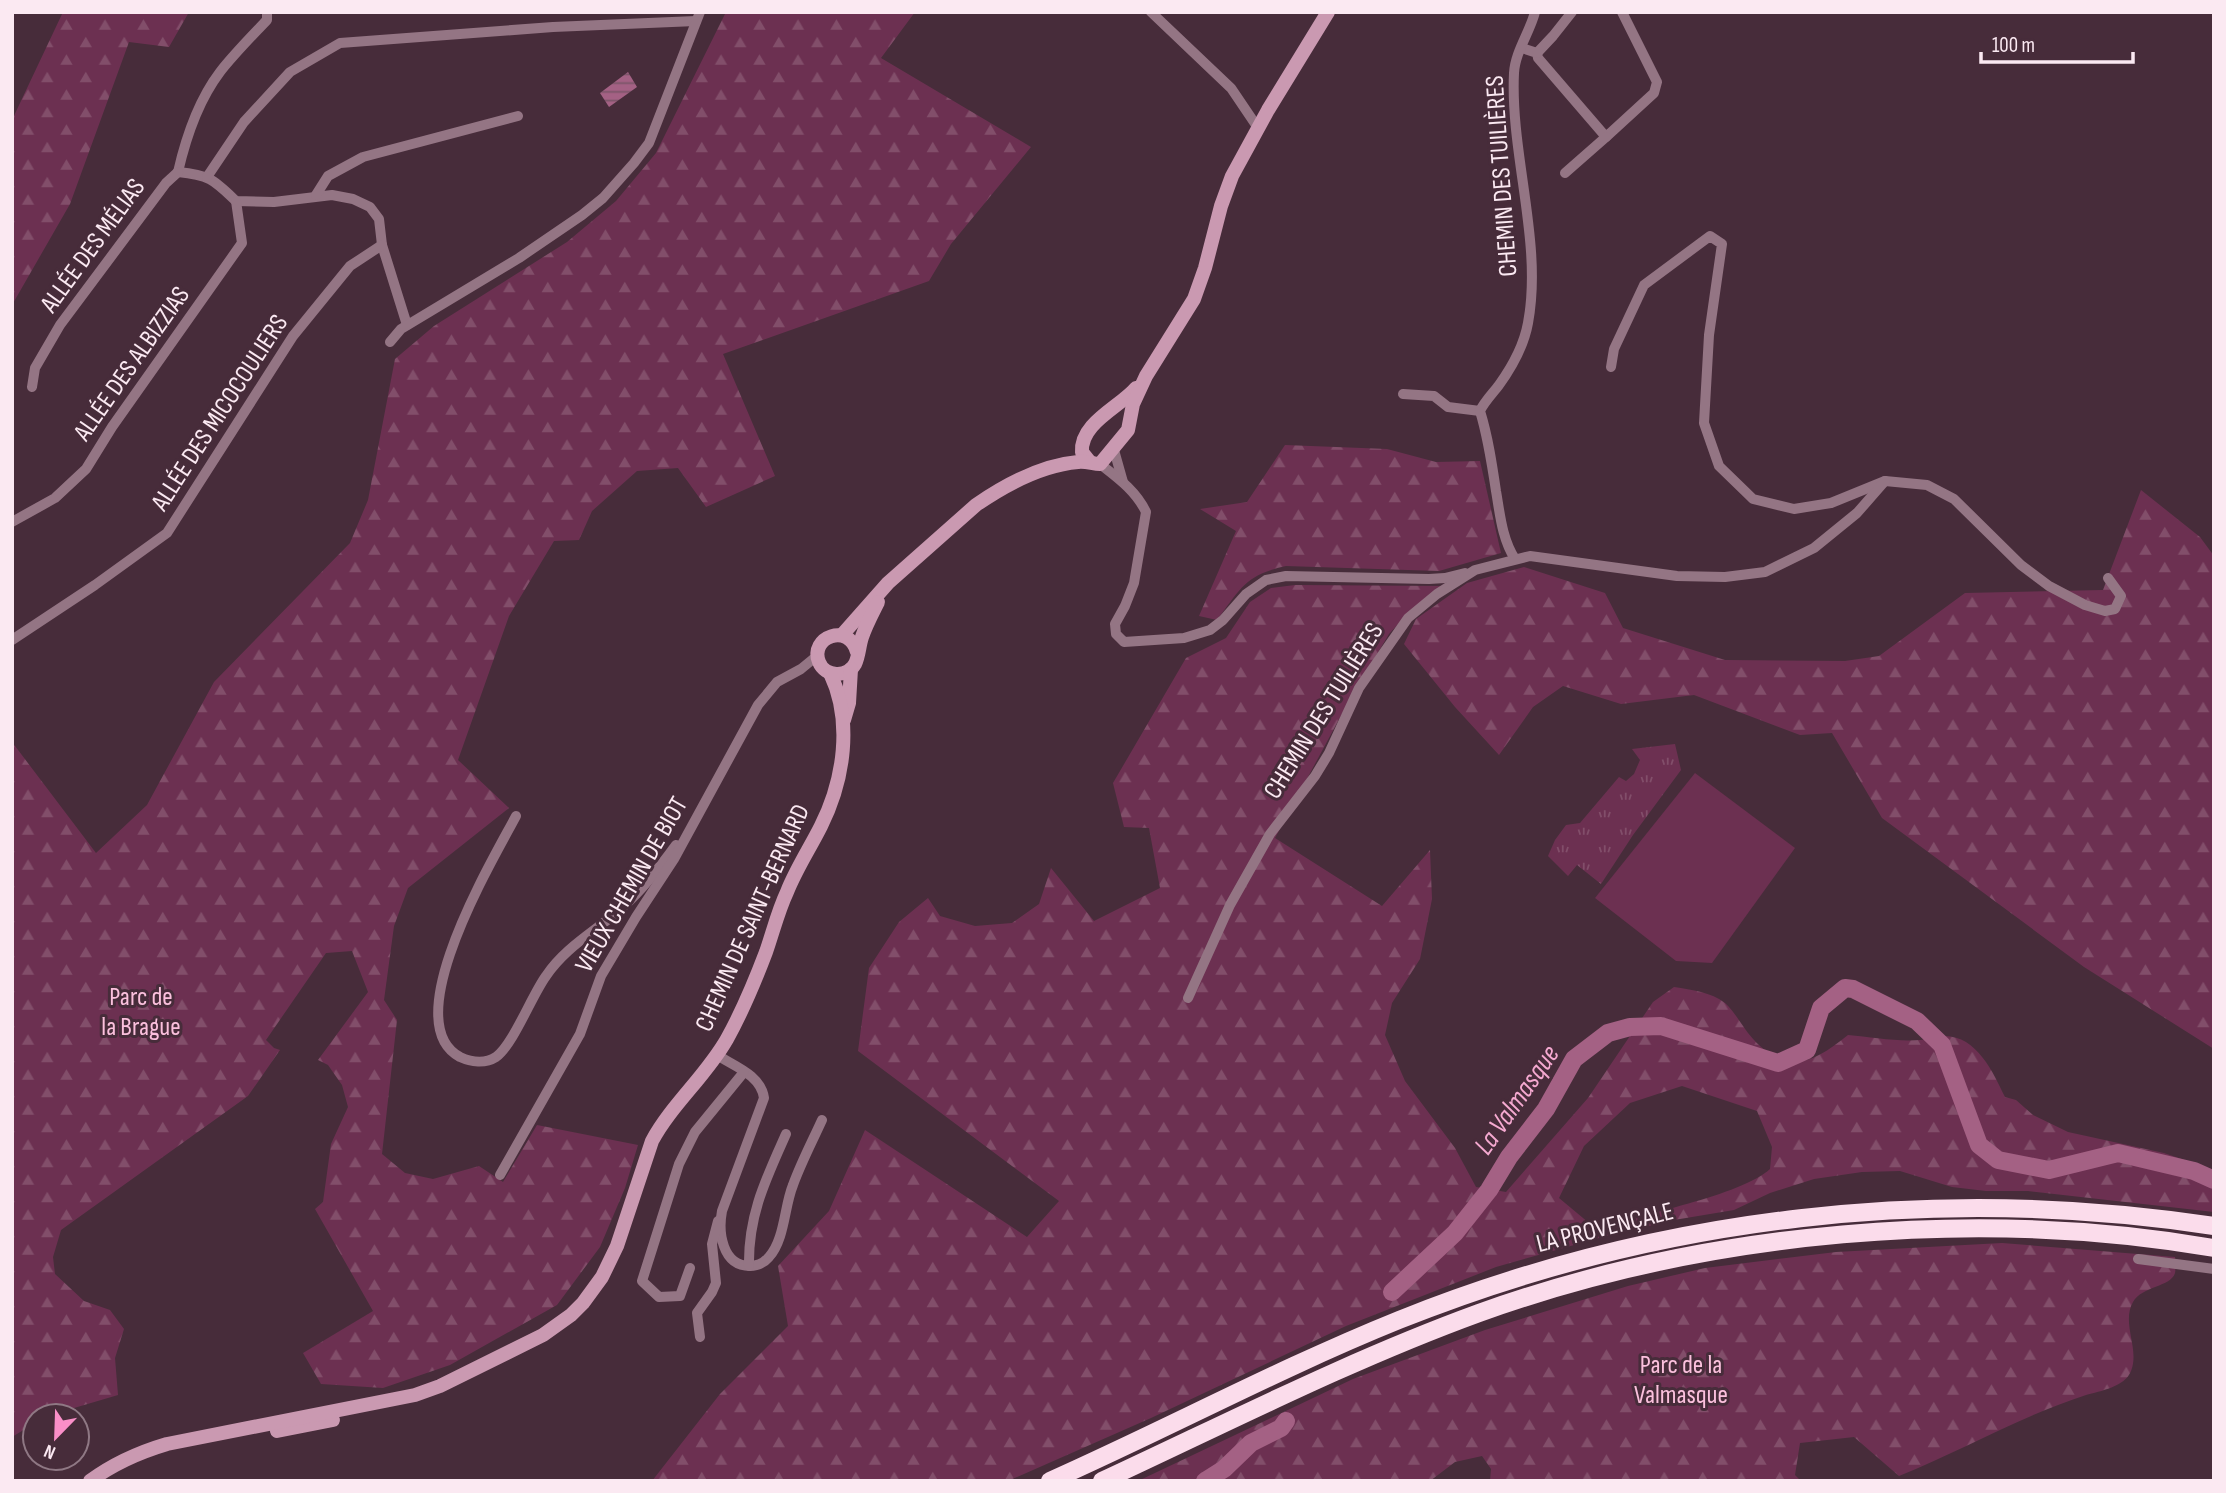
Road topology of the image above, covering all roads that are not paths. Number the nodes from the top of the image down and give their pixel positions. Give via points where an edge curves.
1 (267, 12) edge
2 (1151, 12) edge
3 (1328, 12) edge
4 (1535, 12) edge
5 (1572, 12) edge
6 (1622, 12) edge
7 (698, 17) edge
8 (1522, 48) junction
9 (1537, 53) junction
10 (518, 116) dead end
11 (1258, 128) junction
12 (1606, 137) junction
13 (178, 172) junction
14 (1565, 173) dead end
15 (208, 177) junction
16 (316, 195) junction
17 (236, 201) junction
18 (382, 245) junction
19 (407, 325) junction
20 (390, 342) dead end
21 (1611, 366) dead end
22 (1146, 376) junction
23 (32, 387) dead end
24 (1403, 394) dead end
25 (1112, 409) junction
26 (1480, 411) junction
27 (1130, 419) junction
28 (1083, 442) junction
29 (1114, 450) junction
30 (1095, 463) junction
31 (1053, 467) junction
32 (1885, 481) junction
33 (1123, 483) junction
34 (12, 522) edge
35 (1515, 559) junction
36 (1475, 570) junction
37 (2108, 578) dead end
38 (888, 583) junction
39 (842, 635) junction
40 (12, 640) edge
41 (857, 652) junction
42 (823, 665) junction
43 (851, 669) junction
44 (843, 724) junction
45 (516, 816) dead end
46 (689, 828) junction
47 (1188, 998) dead end
48 (717, 1055) junction
49 (744, 1072) junction
50 (822, 1121) dead end
51 (786, 1134) dead end
52 (500, 1175) dead end
53 (722, 1211) junction
54 (2214, 1226) edge
55 (2214, 1248) edge
56 (2138, 1259) dead end
57 (749, 1266) junction
58 (690, 1268) dead end
59 (2214, 1269) edge
60 (700, 1336) dead end
61 (309, 1420) junction
62 (90, 1481) edge
63 (106, 1481) edge
64 (1050, 1481) edge
65 (1102, 1481) edge

1 - 13 street via 267,20 219,73 199,107
2 - 11 street via 1231,88
3 - 11 main road
4 - 8 street, CHEMIN DES TUILIÈRES
5 - 9 street
6 - 12 street via 1657,82 1654,93
7 - 15 street via 340,43 290,72 244,122
7 - 19 street via 649,143 603,198 529,251
8 - 9 street
8 - 26 street, CHEMIN DES TUILIÈRES via 1514,87 1531,265 1528,324 1513,364
9 - 12 street
10 - 16 street via 363,157 328,176
11 - 22 main road via 1226,189 1194,299
12 - 14 street
13 - 15 street
13 - 23 street, ALLÉE DES MÉLIAS via 60,325 34,368
15 - 17 street
16 - 17 street via 274,202
16 - 18 street via 353,199 370,207 379,219
17 - 34 street, ALLÉE DES ALBIZZIAS via 242,243 86,469 55,498
18 - 19 street
18 - 40 street, ALLÉE DES MICOCOULIERS via 350,266 293,335 167,533
19 - 20 street
21 - 32 street via 1643,285 1710,236 1722,244 1709,335 1704,423 1719,466 1753,499 1794,509 1831,503
22 - 25 main road
22 - 27 main road
24 - 26 street via 1434,396 1448,407
25 - 27 main road via 1124,411
25 - 28 main road
26 - 35 street via 1507,545
27 - 29 main road
28 - 30 main road via 1082,452
28 - 31 main road
29 - 30 main road
29 - 33 street
30 - 31 main road
30 - 33 street
31 - 38 main road via 984,500
32 - 35 street, CHEMIN DES TUILIÈRES via 1857,513 1814,548 1765,572 1677,576 1544,558
32 - 37 street via 1927,485 1944,493 2021,565 2085,605 2115,609 2121,596
33 - 36 street via 1146,512 1134,583 1115,624 1116,634 1124,642 1184,638 1210,630 1266,580 1286,576 1446,578
35 - 36 street, CHEMIN DES TUILIÈRES
36 - 47 street, CHEMIN DES TUILIÈRES via 1408,618 1359,688 1315,776 1270,834 1230,905
38 - 39 main road
38 - 41 main road
39 - 41 main road
39 - 42 main road via 830,636 821,644
41 - 43 main road
42 - 43 main road via 841,674
42 - 44 main road, CHEMIN DE SAINT-BERNARD via 837,688
42 - 46 street, VIEUX CHEMIN DE BIOT via 801,669 764,695
43 - 44 main road, CHEMIN DE SAINT-BERNARD
44 - 48 main road, CHEMIN DE SAINT-BERNARD via 840,770 831,803 787,891 755,979
45 - 46 street via 461,922 442,982 441,1032 453,1052 473,1061 489,1060 502,1051 558,960 641,889
46 - 52 street, VIEUX CHEMIN DE BIOT via 601,976 580,1034
48 - 49 street
48 - 61 main road, CHEMIN DE SAINT-BERNARD via 656,1133 614,1254 583,1303 561,1323 440,1386 380,1407
49 - 53 street via 757,1081 764,1098
49 - 58 street via 695,1132 679,1164 642,1281 659,1297 680,1296
50 - 57 street via 793,1186 774,1249 762,1263
51 - 57 street via 755,1205
53 - 57 street via 721,1234 727,1252 733,1260
53 - 60 street via 713,1239 716,1283 697,1313
54 - 64 highway, LA PROVENÇALE via 2094,1212 1945,1208 1833,1213 1643,1243 1520,1276 1399,1320
55 - 65 highway, LA PROVENÇALE via 2090,1233 1963,1229 1841,1236 1638,1267 1481,1312 1412,1339
56 - 59 street
61 - 62 main road, CHEMIN DE SAINT-BERNARD via 167,1444 146,1450
61 - 63 main road, CHEMIN DE SAINT-BERNARD via 153,1456

